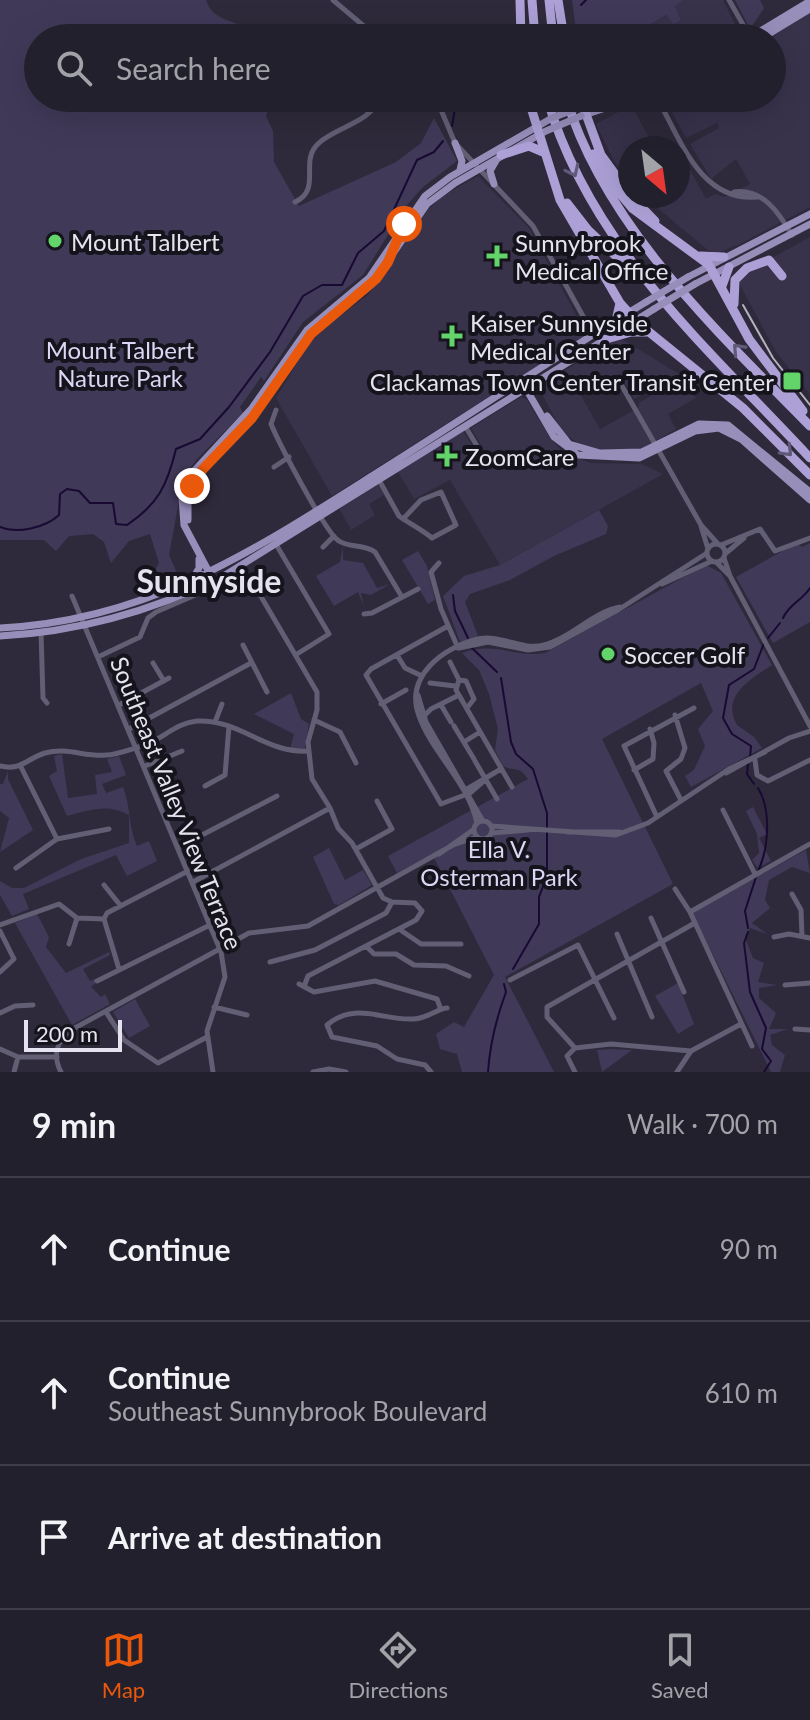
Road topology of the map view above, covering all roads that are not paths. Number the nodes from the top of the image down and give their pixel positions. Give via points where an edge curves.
1 (333, 0) edge
2 (520, 0) edge
3 (532, 0) edge
4 (549, 0) edge
5 (558, 0) edge
6 (729, 0) edge
7 (810, 1) edge
8 (810, 9) edge
9 (361, 24) edge
10 (520, 24) edge
11 (534, 24) edge
12 (552, 24) edge
13 (562, 24) edge
14 (742, 24) edge
15 (773, 24) edge
16 (785, 24) edge
17 (370, 112) edge
18 (441, 112) edge
19 (534, 112) edge
20 (552, 112) edge
21 (574, 112) edge
22 (584, 112) edge
23 (585, 112) edge
24 (585, 112) edge
25 (665, 112) edge
26 (540, 128) junction
27 (453, 139) junction
28 (543, 152) junction
29 (500, 156) junction
30 (476, 166) junction
31 (459, 172) junction
32 (618, 179) edge
33 (494, 184) junction
34 (558, 191) junction
35 (295, 202) dead end
36 (642, 208) edge
37 (810, 214) edge
38 (810, 224) edge
39 (790, 231) junction
40 (400, 232) junction
41 (675, 240) junction
42 (697, 255) junction
43 (724, 257) junction
44 (388, 262) junction
45 (729, 267) junction
46 (712, 269) junction
47 (782, 276) dead end
48 (652, 287) junction
49 (721, 287) junction
50 (354, 297) junction
51 (620, 303) junction
52 (734, 311) junction
53 (632, 317) junction
54 (616, 321) junction
55 (649, 332) junction
56 (599, 338) junction
57 (618, 379) dead end
58 (526, 385) junction
59 (276, 410) dead end
60 (810, 420) edge
61 (465, 425) junction
62 (810, 426) edge
63 (422, 445) junction
64 (477, 445) dead end
65 (658, 448) junction
66 (414, 456) junction
67 (289, 457) junction
68 (810, 458) edge
69 (200, 467) junction
70 (274, 467) dead end
71 (387, 467) junction
72 (810, 475) edge
73 (378, 479) junction
74 (810, 492) edge
75 (810, 500) edge
76 (319, 514) junction
77 (403, 519) junction
78 (701, 525) junction
79 (287, 531) junction
80 (334, 536) junction
81 (745, 538) junction
82 (810, 538) edge
83 (720, 545) junction
84 (277, 546) junction
85 (323, 547) dead end
86 (708, 551) junction
87 (725, 556) junction
88 (199, 559) junction
89 (714, 562) junction
90 (439, 563) dead end
91 (730, 576) junction
92 (213, 577) junction
93 (230, 580) dead end
94 (190, 582) junction
95 (661, 584) junction
96 (256, 588) dead end
97 (418, 589) dead end
98 (72, 596) dead end
99 (402, 597) junction
100 (364, 614) dead end
101 (83, 621) junction
102 (448, 626) junction
103 (0, 628) edge
104 (41, 632) junction
105 (0, 636) edge
106 (243, 645) dead end
107 (458, 648) junction
108 (297, 654) junction
109 (397, 655) junction
110 (98, 657) junction
111 (450, 662) dead end
112 (153, 663) dead end
113 (251, 663) junction
114 (422, 676) junction
115 (430, 683) dead end
116 (457, 683) junction
117 (406, 690) dead end
118 (267, 692) dead end
119 (417, 694) junction
120 (459, 695) junction
121 (47, 703) dead end
122 (222, 704) dead end
123 (381, 704) junction
124 (119, 705) junction
125 (420, 705) junction
126 (441, 705) junction
127 (467, 708) junction
128 (694, 708) dead end
129 (431, 709) junction
130 (675, 715) junction
131 (423, 717) junction
132 (314, 720) junction
133 (215, 722) junction
134 (229, 726) junction
135 (129, 729) junction
136 (650, 729) junction
137 (810, 729) edge
138 (480, 732) junction
139 (464, 742) junction
140 (137, 748) junction
141 (182, 751) dead end
142 (308, 751) junction
143 (810, 760) edge
144 (754, 761) junction
145 (356, 763) dead end
146 (0, 766) edge
147 (145, 766) junction
148 (21, 767) junction
149 (501, 769) junction
150 (634, 770) junction
151 (486, 779) junction
152 (205, 786) dead end
153 (512, 787) dead end
154 (467, 792) junction
155 (277, 796) dead end
156 (497, 799) dead end
157 (681, 800) junction
158 (377, 801) dead end
159 (330, 808) junction
160 (723, 810) dead end
161 (657, 817) junction
162 (478, 825) junction
163 (492, 826) junction
164 (109, 829) dead end
165 (528, 830) junction
166 (491, 834) junction
167 (477, 837) junction
168 (57, 839) junction
169 (810, 844) edge
170 (179, 847) junction
171 (356, 849) junction
172 (439, 855) junction
173 (16, 868) dead end
174 (188, 871) junction
175 (755, 874) junction
176 (193, 882) junction
177 (104, 885) dead end
178 (377, 888) junction
179 (675, 889) dead end
180 (792, 894) dead end
181 (392, 902) junction
182 (120, 905) junction
183 (690, 912) junction
184 (77, 918) junction
185 (651, 918) dead end
186 (104, 919) junction
187 (693, 924) junction
188 (210, 925) junction
189 (0, 928) edge
190 (399, 929) junction
191 (617, 934) dead end
192 (802, 936) junction
193 (774, 937) dead end
194 (810, 938) edge
195 (661, 942) junction
196 (69, 944) dead end
197 (461, 944) dead end
198 (367, 947) junction
199 (219, 949) junction
200 (629, 960) junction
201 (270, 962) dead end
202 (119, 969) junction
203 (0, 972) edge
204 (469, 976) dead end
205 (594, 978) junction
206 (510, 980) dead end
207 (97, 981) dead end
208 (810, 983) edge
209 (785, 985) dead end
210 (684, 992) dead end
211 (33, 1005) dead end
212 (214, 1007) junction
213 (106, 1012) junction
214 (0, 1013) edge
215 (247, 1015) dead end
216 (652, 1017) dead end
217 (614, 1018) dead end
218 (741, 1024) junction
219 (795, 1029) dead end
220 (810, 1030) edge
221 (207, 1037) junction
222 (752, 1046) dead end
223 (575, 1048) junction
224 (0, 1049) edge
225 (691, 1051) junction
226 (18, 1057) junction
227 (57, 1057) junction
228 (158, 1063) junction
229 (61, 1071) edge
230 (14, 1072) edge
231 (158, 1072) edge
232 (213, 1072) edge
233 (313, 1072) edge
234 (346, 1072) edge
235 (431, 1072) edge
236 (575, 1072) edge
237 (677, 1072) edge

1 - 9 street
2 - 10 highway
3 - 11 highway
4 - 12 highway
5 - 13 highway
6 - 14 street
7 - 15 main road
8 - 16 main road
17 - 35 street via 315,147 309,161 311,187
18 - 27 street
19 - 26 highway
20 -> 48 highway via 584,194
21 - 26 main road, bridge
62 -> 22 highway via 641,241 600,179
23 - 32 highway via 601,155
24 - 41 highway via 622,198
25 - 39 street via 700,174 715,187 757,197 774,207
26 - 28 highway
26 - 29 main road
26 - 30 main road
27 - 30 street
27 - 31 main road via 462,161
28 - 29 highway via 529,146
28 - 34 highway
29 - 30 main road
29 - 33 main road via 490,171
30 - 31 main road
30 - 33 street
30 - 44 main road via 427,204
31 - 40 main road via 425,196
33 - 56 street via 533,226
34 - 48 highway via 607,249
34 - 51 highway
36 - 41 highway
37 - 39 main road
38 - 39 main road
39 - 43 main road
39 - 45 main road
40 - 44 main road
40 - 50 main road
41 - 42 highway
42 - 43 highway
42 - 46 highway
43 - 46 main road
44 - 50 main road
45 - 46 main road
45 - 49 highway
46 - 49 highway
46 - 53 main road, bridge via 654,309
46 - 53 main road, bridge via 646,302
47 - 52 highway via 769,260 747,268 733,286
48 - 68 highway
49 - 52 highway
50 - 69 main road via 308,337 252,418
51 - 53 highway
51 - 54 highway
52 - 60 highway
53 - 54 main road
53 - 55 highway
53 - 56 main road
54 - 56 main road
55 - 56 highway
55 -> 72 highway via 723,390
56 - 58 main road
57 - 65 street
58 - 61 main road
58 - 63 main road
58 - 65 main road via 554,437 578,455 634,459
59 - 67 street via 271,424
61 - 64 street
61 - 66 main road
63 - 66 main road
63 - 71 main road
65 - 74 main road via 699,424 728,425
65 - 75 main road via 695,431 725,430
65 - 78 street
66 - 73 main road
67 - 70 street
67 - 76 street via 306,487 306,499
69 - 88 main road via 185,489 182,512
69 - 92 main road via 187,516
71 - 73 main road
71 - 76 main road
73 - 76 main road
73 - 77 street
76 - 79 main road
76 - 80 street
76 - 84 main road
77 - 77 street via 439,491 456,524 433,539
78 - 83 street
78 - 86 street
79 - 84 main road
79 - 92 main road
80 - 85 street
80 - 99 street via 375,552
81 - 82 street via 762,529 775,551
81 - 83 street
81 - 87 street
83 - 86 street
83 - 87 street
84 - 92 main road
84 - 108 street via 329,634
86 - 89 street
86 - 95 street
87 - 89 street
87 - 91 street
88 - 92 main road
88 - 94 main road
89 - 91 street
89 - 95 street
90 - 102 street via 431,572
91 - 137 street
92 - 94 main road
92 - 101 main road via 150,607
93 - 110 street via 156,612 140,637
94 - 101 main road
95 - 107 street via 541,646 495,638
96 - 108 street
97 - 99 street
98 - 101 street, Southeast Valley View Terrace
99 - 100 street
101 - 103 main road
101 - 104 main road
101 - 110 street, Southeast Valley View Terrace
102 - 107 street
102 - 109 street
104 - 105 main road
104 - 121 street
106 - 113 street
107 - 114 street via 437,658
108 - 132 street via 317,692
109 - 114 street via 405,668
109 - 123 street via 366,674
110 - 124 street, Southeast Valley View Terrace
111 - 116 street
112 - 124 street via 166,680
113 - 118 street
113 - 135 street
114 - 119 street
115 - 116 street
116 - 120 street
116 - 127 street via 466,681 474,699
117 - 123 street
119 - 125 street
119 - 154 street via 419,718
120 - 126 street
120 - 127 street
122 - 133 street
123 - 154 street via 441,804
124 - 135 street, Southeast Valley View Terrace
125 - 129 street
125 - 131 street
126 - 129 street
126 - 139 street
127 - 138 street
128 - 130 street
129 - 131 street
130 - 136 street
130 - 157 street via 685,748 666,771
131 - 154 street
132 - 142 street
132 - 145 street via 340,732
133 - 134 street
133 - 140 street via 185,723
134 - 142 street via 278,749
134 - 152 street via 225,775
135 - 140 street, Southeast Valley View Terrace
136 - 150 street via 653,759
136 - 150 street via 624,746
137 - 144 street
138 - 139 street
138 - 149 street
139 - 151 street
140 - 147 street, Southeast Valley View Terrace
140 - 148 street via 106,756 56,751
141 - 147 street
142 - 159 street via 313,782
143 - 144 street via 773,780 760,777
144 - 157 street
146 - 148 street
147 - 170 street, Southeast Valley View Terrace
148 - 168 street
149 - 151 street
149 - 153 street
150 - 161 street
151 - 154 street
151 - 156 street
154 - 162 street
155 - 170 street
157 - 161 street
158 - 171 street via 392,829
159 - 171 street
159 - 176 street
160 - 175 street
161 - 165 street via 602,836
162 - 163 street
162 - 167 street
162 - 172 street
163 - 165 street
163 - 166 street
164 - 168 street
165 - 166 street
166 - 167 street
167 - 172 street
168 - 173 street
169 - 175 street
170 - 174 street, Southeast Valley View Terrace
171 - 178 street
172 - 178 street
174 - 176 street, Southeast Valley View Terrace
174 - 182 street
175 - 183 street
176 - 188 street, Southeast Valley View Terrace
177 - 182 street
178 - 181 street
178 - 199 street via 304,928 254,931
179 - 183 street
180 - 192 street via 801,910
181 - 190 street via 424,908
181 - 201 street via 386,913 315,950
182 - 186 street
183 - 187 street
184 - 186 street
184 - 189 street via 59,904
184 - 196 street
185 - 195 street
186 - 202 street
187 - 195 street
187 - 218 street
188 - 199 street, Southeast Valley View Terrace
188 - 202 street
189 - 203 street via 14,962
190 - 197 street via 421,944
190 - 198 street
191 - 200 street
192 - 193 street
192 - 194 street
195 - 200 street
195 - 210 street
198 - 204 street via 374,954 396,954 414,965 446,966
198 - 235 street via 302,984 314,992 384,982 437,999 444,1008 411,1020 360,1013 332,1021 324,1030 335,1039 377,1046
199 - 212 street, Southeast Valley View Terrace via 225,977
199 - 213 street
200 - 205 street
200 - 216 street
202 - 207 street
205 - 206 street via 578,945
205 - 217 street
205 - 223 street via 546,1011
208 - 209 street
211 - 214 street
212 - 215 street
212 - 221 street, Southeast Valley View Terrace
213 - 227 street via 69,1032
213 - 228 street via 124,1040
218 - 222 street
218 - 225 street
219 - 220 street
221 - 228 street
221 - 232 street, Southeast Valley View Terrace
223 - 225 street via 611,1044
223 - 236 street via 567,1056
224 - 226 street
225 - 237 street
226 - 227 street
226 - 230 street
227 - 229 street
228 - 231 street
233 - 234 street

